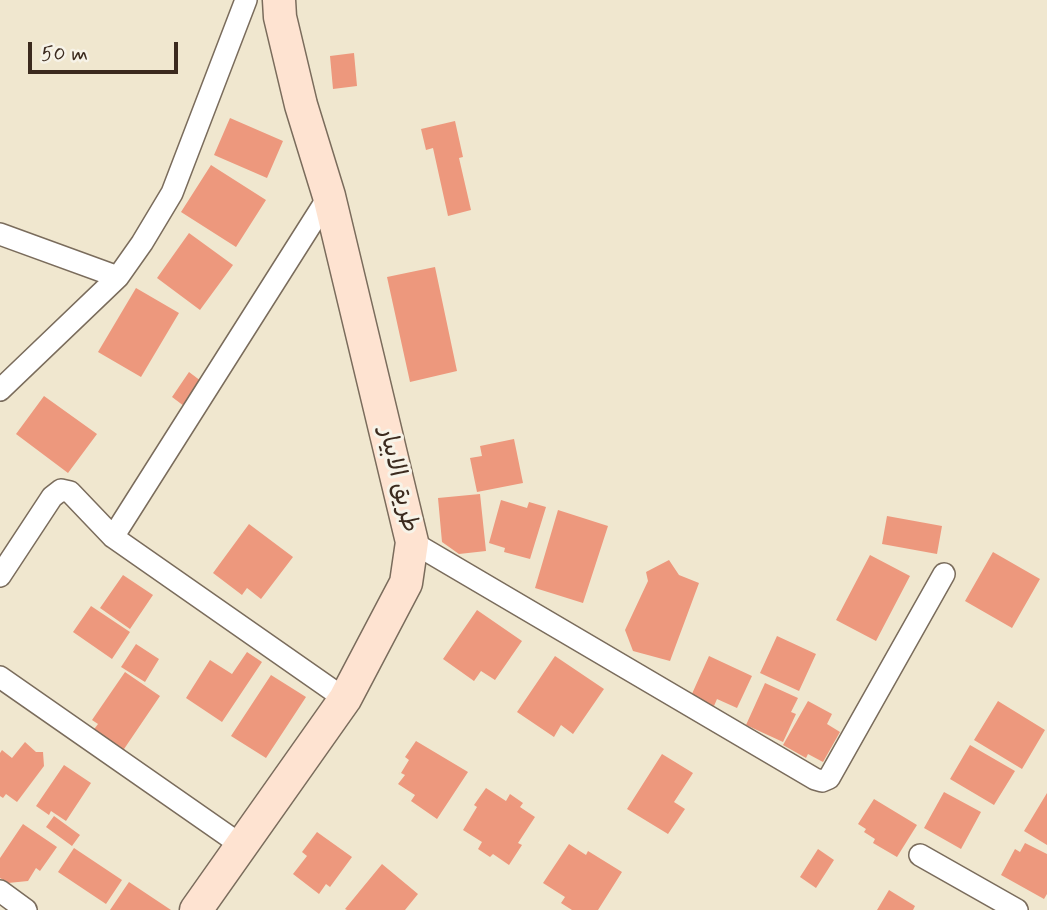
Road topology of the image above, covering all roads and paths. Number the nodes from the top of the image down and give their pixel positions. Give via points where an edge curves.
1 (246, 0) edge
2 (279, 0) edge
3 (329, 196) junction
4 (0, 234) edge
5 (118, 277) junction
6 (0, 390) edge
7 (113, 537) junction
8 (412, 542) junction
9 (944, 574) dead end
10 (0, 576) edge
11 (0, 677) edge
12 (345, 699) junction
13 (241, 845) junction
14 (920, 855) dead end
15 (0, 891) edge
16 (26, 910) edge
17 (197, 910) edge
18 (1017, 910) edge

1 - 5 street via 172,194
2 - 3 main road, طريق الابيار via 301,105
3 - 7 street
3 - 8 main road, طريق الابيار
4 - 5 street
5 - 6 street
7 - 10 street via 70,492 61,490
7 - 12 street
8 - 9 street via 822,781 829,778
8 - 12 main road, طريق الابيار via 407,583
11 - 13 street
12 - 13 main road, طريق الابيار
13 - 17 main road, طريق الابيار
14 - 18 street
15 - 16 street

